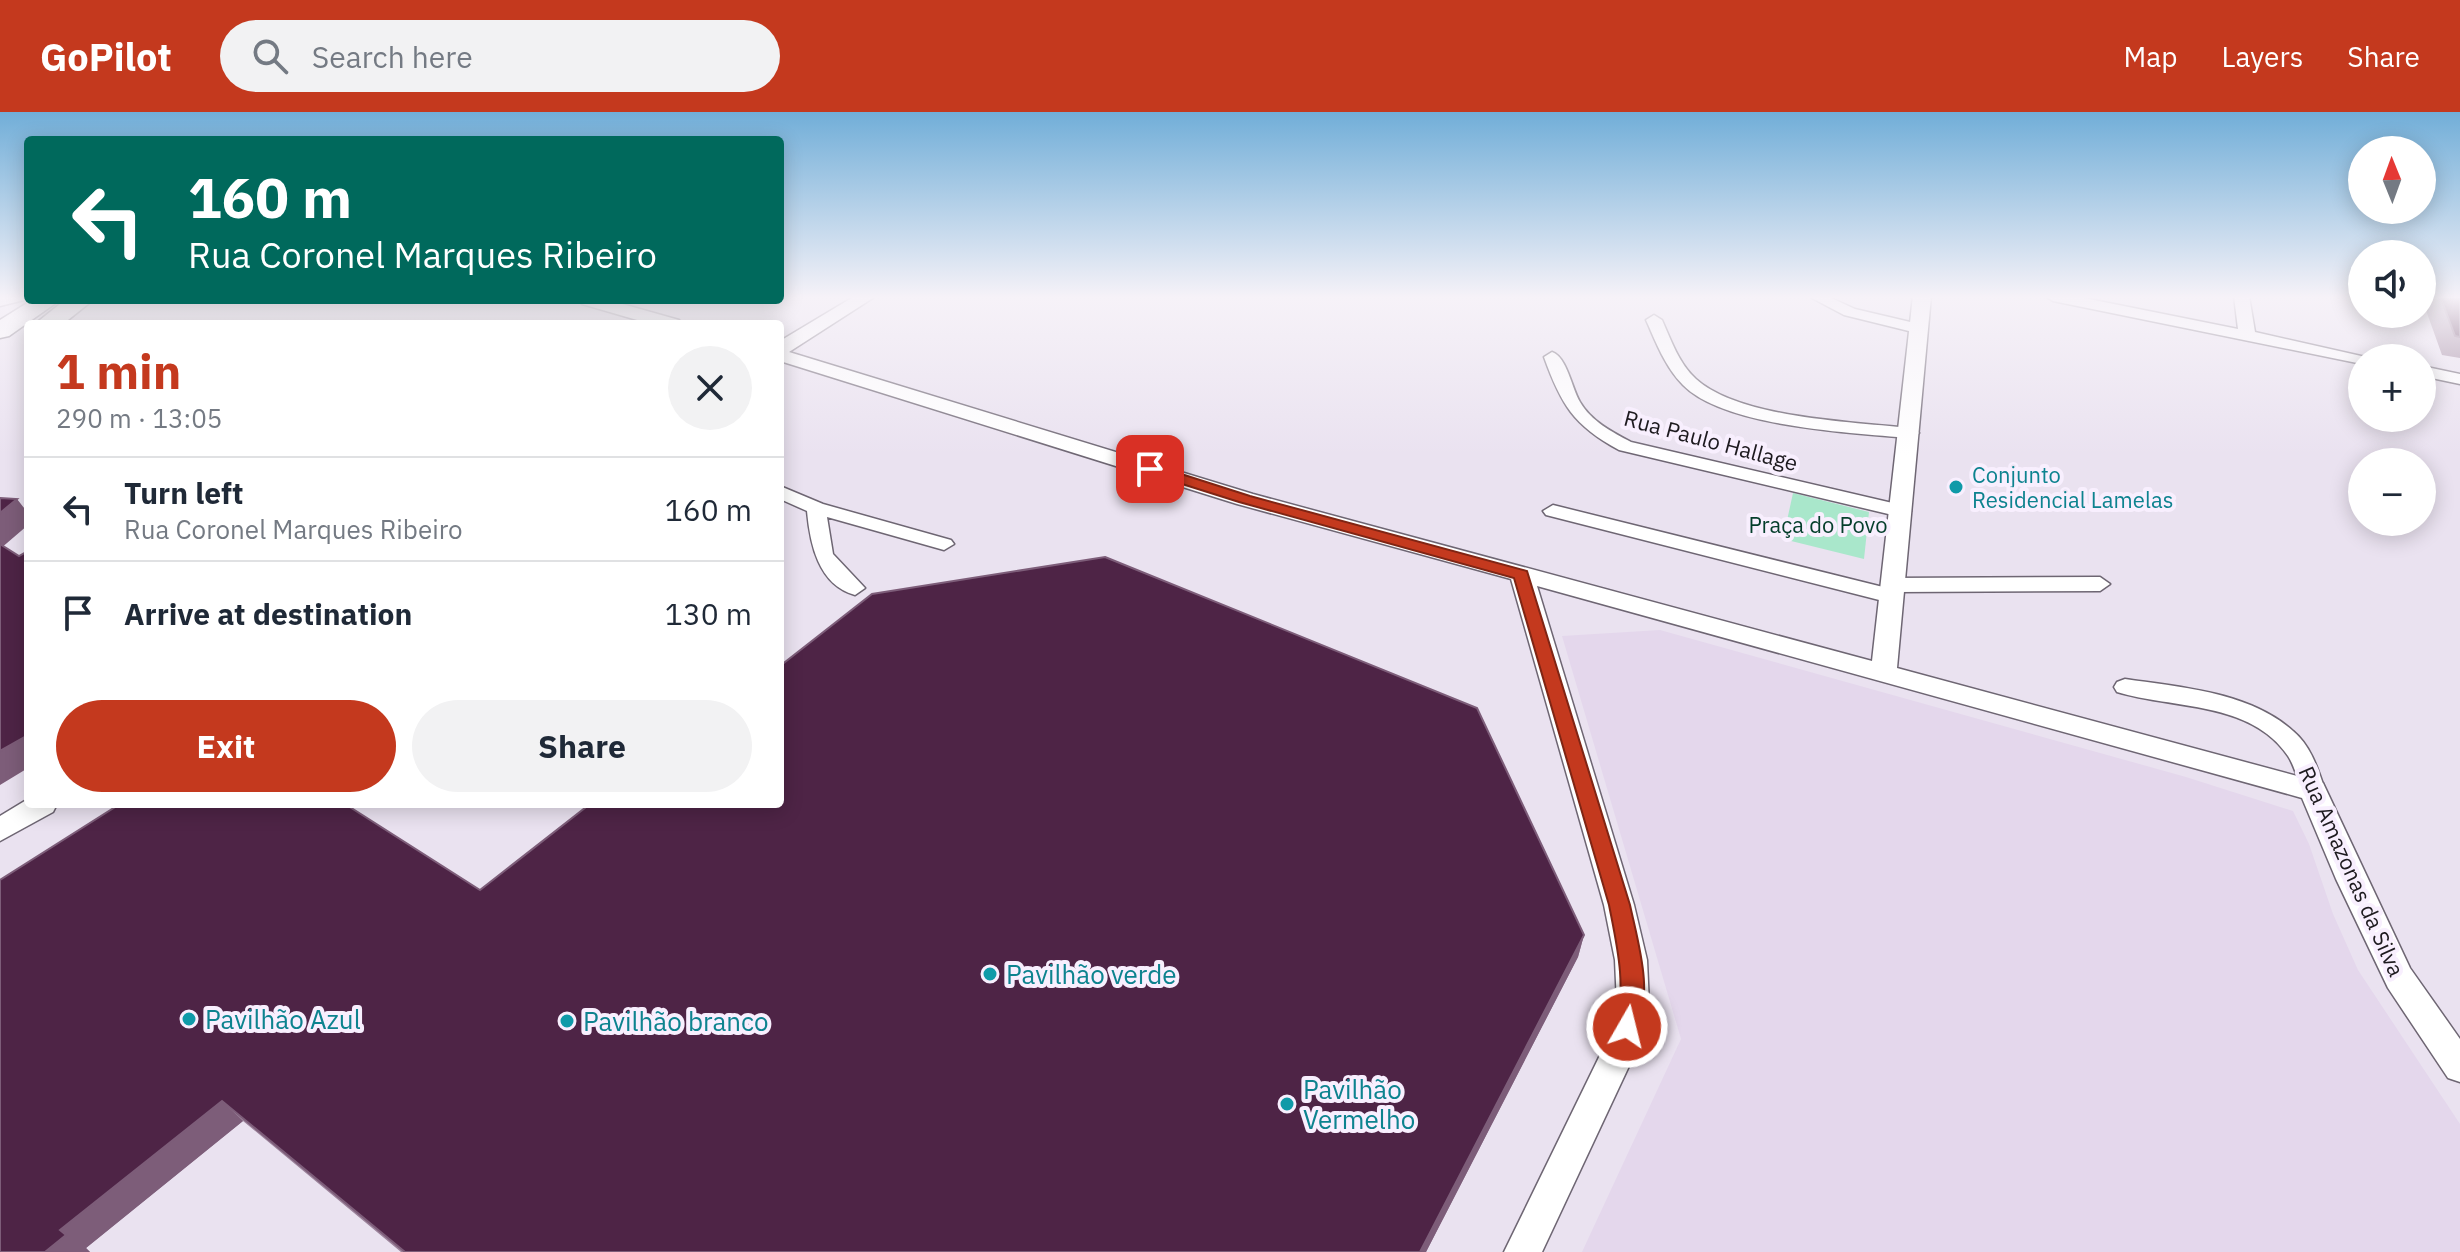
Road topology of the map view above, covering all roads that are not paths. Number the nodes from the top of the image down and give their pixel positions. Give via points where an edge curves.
1 (1670, 349) edge
2 (1916, 349) edge
3 (2315, 349) edge
4 (784, 356) edge
5 (2348, 356) edge
6 (1552, 357) dead end
7 (2436, 374) edge
8 (2460, 379) edge
9 (1910, 433) junction
10 (784, 494) edge
11 (816, 508) junction
12 (1553, 511) dead end
13 (1901, 511) junction
14 (944, 544) dead end
15 (1521, 574) junction
16 (2100, 584) dead end
17 (855, 588) dead end
18 (1892, 591) junction
19 (1884, 673) junction
20 (2125, 687) dead end
21 (2313, 790) junction
22 (36, 808) edge
23 (0, 830) edge
24 (2428, 1023) junction
25 (2460, 1033) edge
26 (2460, 1067) edge
27 (1523, 1252) edge

1 - 9 street via 1684,376 1707,396 1819,424
2 - 9 street
3 - 5 street
4 - 15 street via 1245,499
6 - 13 street, Rua Paulo Hallage via 1571,406 1585,422 1625,446
7 - 8 street
9 - 13 street
10 - 11 street
11 - 14 street
11 - 17 street via 822,556
12 - 18 street
13 - 18 street
15 - 19 street
15 - 27 street via 1619,905 1631,960 1633,1005 1620,1049
16 - 18 street
18 - 19 street
19 - 21 street
20 - 21 street, Rua Amazonas da Silva via 2208,699 2247,714 2299,752
21 - 24 street, Rua Amazonas da Silva via 2377,937
22 - 23 street
24 - 25 street
24 - 26 street, Rua Amazonas da Silva

